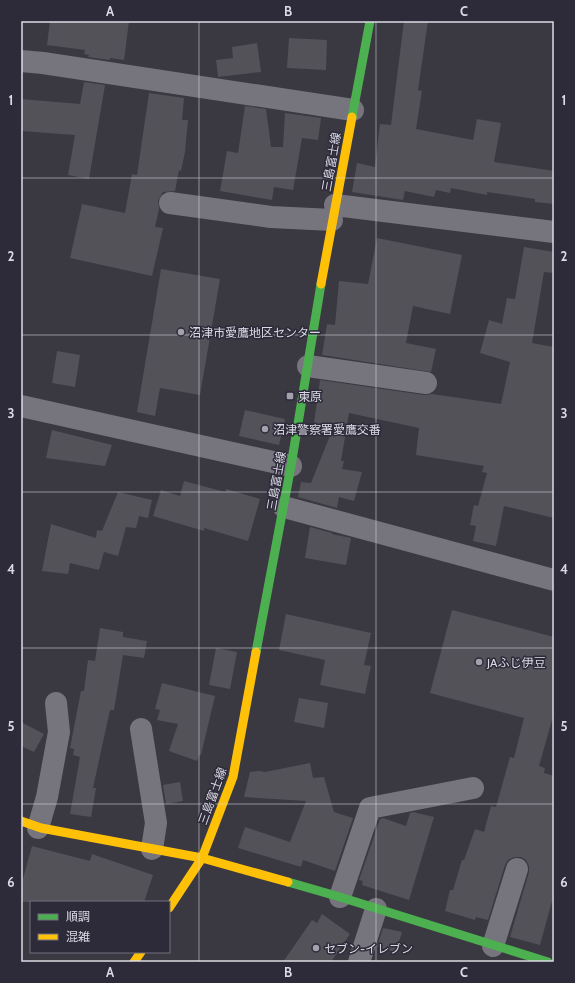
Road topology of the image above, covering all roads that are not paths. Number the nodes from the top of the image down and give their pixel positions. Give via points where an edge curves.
1 (370, 21) edge
2 (21, 61) edge
3 (353, 110) junction
4 (170, 203) dead end
5 (334, 213) junction
6 (554, 232) edge
7 (308, 366) junction
8 (426, 383) dead end
9 (21, 406) edge
10 (292, 466) junction
11 (284, 507) junction
12 (554, 580) edge
13 (56, 703) dead end
14 (142, 729) dead end
15 (473, 788) dead end
16 (30, 824) edge
17 (152, 849) junction
18 (202, 858) junction
19 (517, 869) dead end
20 (340, 897) junction
21 (170, 906) edge
22 (376, 909) junction
23 (139, 953) edge
24 (502, 953) edge
25 (134, 962) edge
26 (359, 962) edge
27 (548, 962) edge

1 - 3 main road, 三島富士線
2 - 3 street via 43,62
3 - 5 main road, 三島富士線
4 - 5 street via 270,217
5 - 6 street
5 - 7 main road, 三島富士線
7 - 8 street
7 - 10 main road, 三島富士線
9 - 10 street
10 - 11 main road, 三島富士線
11 - 12 street
11 - 18 main road, 三島富士線 via 233,777
13 - 16 street via 59,732 47,797
14 - 17 street via 156,823
15 - 20 street via 370,808
16 - 17 main road
17 - 18 main road
18 - 20 main road
18 - 21 main road, 三島富士線
19 - 24 street
20 - 22 main road
22 - 24 main road
22 - 26 street
23 - 25 main road
24 - 27 main road

